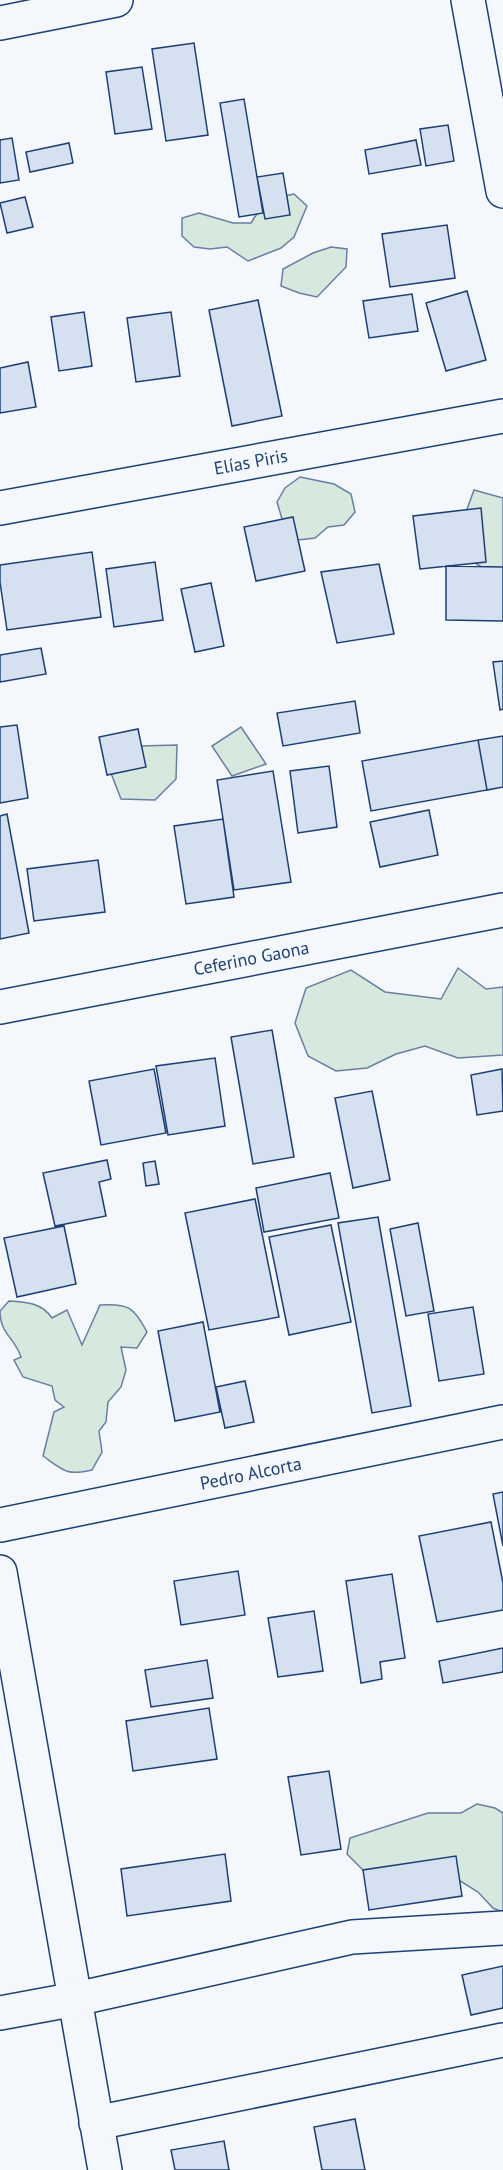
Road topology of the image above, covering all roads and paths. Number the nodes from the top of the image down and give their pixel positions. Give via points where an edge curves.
1 (116, 0) edge
2 (468, 0) edge
3 (0, 23) edge
4 (503, 191) edge
5 (503, 416) edge
6 (0, 508) edge
7 (503, 910) edge
8 (0, 1007) edge
9 (503, 1422) edge
10 (0, 1525) edge
11 (0, 1572) edge
12 (503, 1928) edge
13 (76, 1999) junction
14 (0, 2013) edge
15 (503, 2040) edge
16 (96, 2123) junction
17 (105, 2170) edge

1 - 3 street
2 - 4 street
5 - 6 street, Elías Piris
7 - 8 street, Ceferino Gaona
9 - 10 street, Pedro Alcorta
11 - 13 street
12 - 13 street via 352,1937
13 - 14 street
13 - 16 street
15 - 16 street
16 - 17 street

